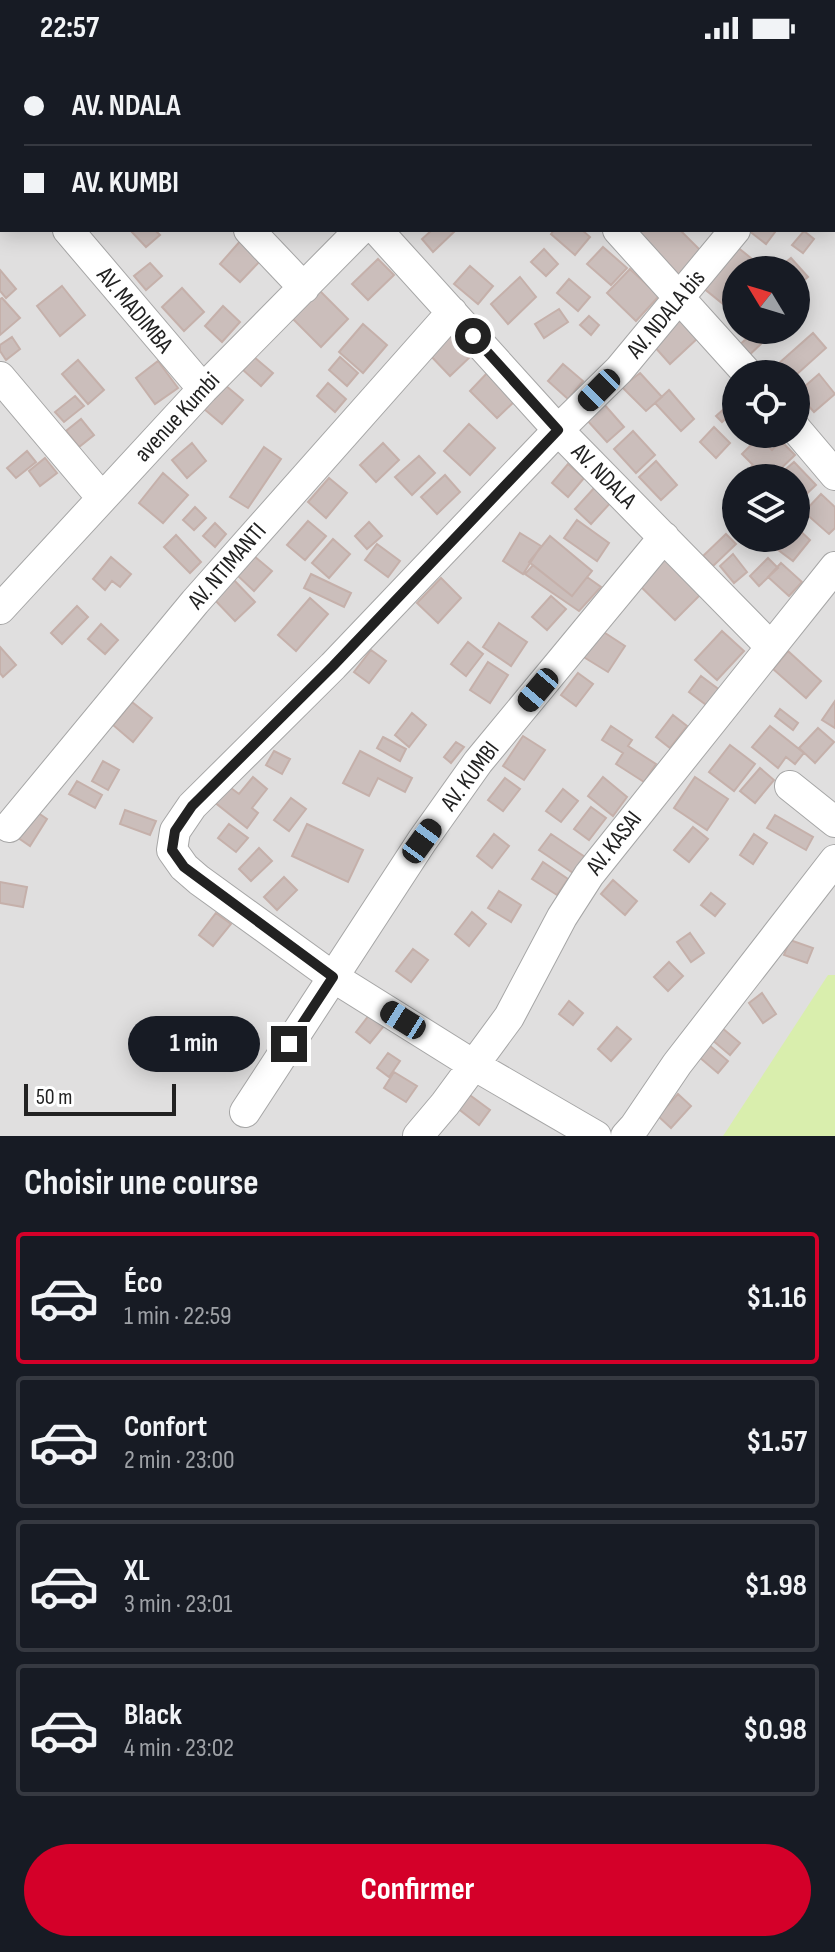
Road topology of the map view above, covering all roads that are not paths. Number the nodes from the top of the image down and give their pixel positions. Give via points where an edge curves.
1 (70, 232) edge
2 (251, 232) edge
3 (358, 232) edge
4 (379, 232) edge
5 (620, 232) edge
6 (733, 232) edge
7 (304, 288) junction
8 (680, 298) junction
9 (452, 312) junction
10 (735, 360) edge
11 (0, 377) edge
12 (203, 389) junction
13 (558, 430) junction
14 (810, 446) edge
15 (835, 475) edge
16 (102, 498) junction
17 (664, 537) junction
18 (835, 567) edge
19 (0, 609) edge
20 (771, 647) junction
21 (790, 786) dead end
22 (835, 822) edge
23 (9, 827) dead end
24 (835, 860) edge
25 (333, 977) junction
26 (472, 1064) junction
27 (245, 1112) dead end
28 (418, 1136) edge
29 (596, 1136) edge
30 (626, 1136) edge

1 - 12 street, AV. MADIMBA
2 - 7 street
3 - 7 street, avenue Kumbi
4 - 9 street, AV. NDALA
5 - 8 street
6 - 8 street, AV. NDALA bis
7 - 12 street, avenue Kumbi
8 - 10 street
8 - 13 street, AV. NDALA bis via 619,370
9 - 13 street, AV. NDALA
9 - 23 street, AV. NTIMANTI via 195,602
11 - 16 street
12 - 16 street, avenue Kumbi
13 - 17 street, AV. NDALA
13 - 25 street, AV. NDALA bis via 192,806 175,831 172,850 184,867
14 - 15 street
16 - 19 street, avenue Kumbi
17 - 20 street, AV. NDALA
17 - 25 street, AV. KUMBI via 478,762
18 - 20 street, AV. KASAI
20 - 26 street, AV. KASAI via 589,875 509,1017
21 - 22 street
24 - 30 street
25 - 26 street
25 - 27 street, AV. KUMBI
26 - 28 street, AV. KASAI
26 - 29 street

